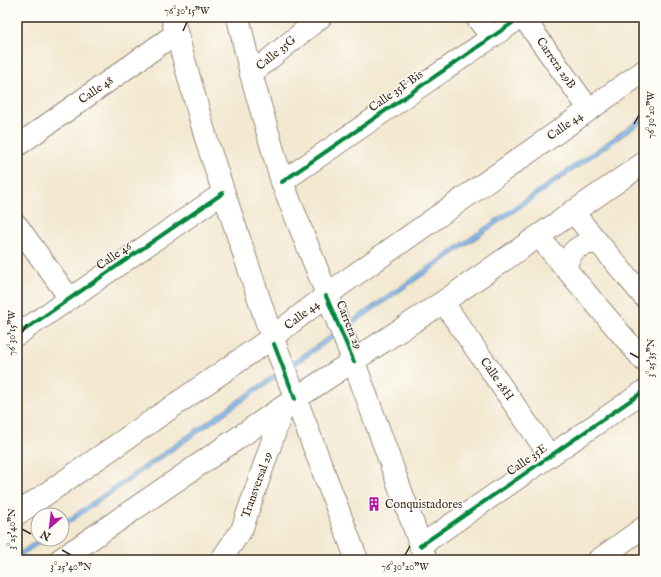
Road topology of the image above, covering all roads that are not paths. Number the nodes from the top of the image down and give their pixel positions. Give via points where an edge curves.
1 (238, 17) edge
2 (321, 17) edge
3 (476, 17) edge
4 (522, 17) edge
5 (174, 25) edge
6 (491, 37) junction
7 (644, 71) edge
8 (251, 74) junction
9 (588, 109) junction
10 (17, 146) edge
11 (644, 163) edge
12 (282, 182) junction
13 (223, 193) junction
14 (572, 211) junction
15 (17, 225) edge
16 (538, 236) junction
17 (600, 244) junction
18 (566, 269) junction
19 (644, 297) edge
20 (70, 299) junction
21 (328, 301) junction
22 (443, 302) junction
23 (17, 336) edge
24 (273, 341) junction
25 (352, 359) junction
26 (644, 361) edge
27 (644, 391) edge
28 (291, 399) junction
29 (550, 456) junction
30 (19, 507) edge
31 (644, 527) edge
32 (423, 553) edge
33 (60, 560) edge
34 (221, 560) edge
35 (357, 560) edge
36 (598, 560) edge

1 - 8 main road, Carrera 29
2 - 8 street, Calle 35G
3 - 6 street
4 - 6 street, Calle 35F Bis
4 - 9 street, Carrera 29B
5 - 10 street, Calle 48
5 - 13 main road
6 - 12 street, Calle 35F Bis
7 - 9 main road, Calle 44
8 - 12 main road, Carrera 29
9 - 21 main road, Calle 44
11 - 14 main road
12 - 21 main road, Carrera 29
13 - 20 street, Calle 46
13 - 24 main road
14 - 16 main road
14 - 17 street
15 - 20 street
16 - 18 street
16 - 22 main road
17 - 18 street via 592,243 577,248
17 - 19 street
18 - 26 street
20 - 23 street, Calle 46
21 - 24 main road, Calle 44
21 - 25 main road, Carrera 29
22 - 25 main road
22 - 29 street, Calle 28H
24 - 28 main road
24 - 30 main road, Calle 44
25 - 28 main road
25 - 32 main road, Carrera 29
27 - 29 street, Calle 35E
28 - 33 main road
28 - 34 street, Transversal 29 via 242,529
28 - 35 main road
29 - 32 street, Calle 35E
31 - 36 street

